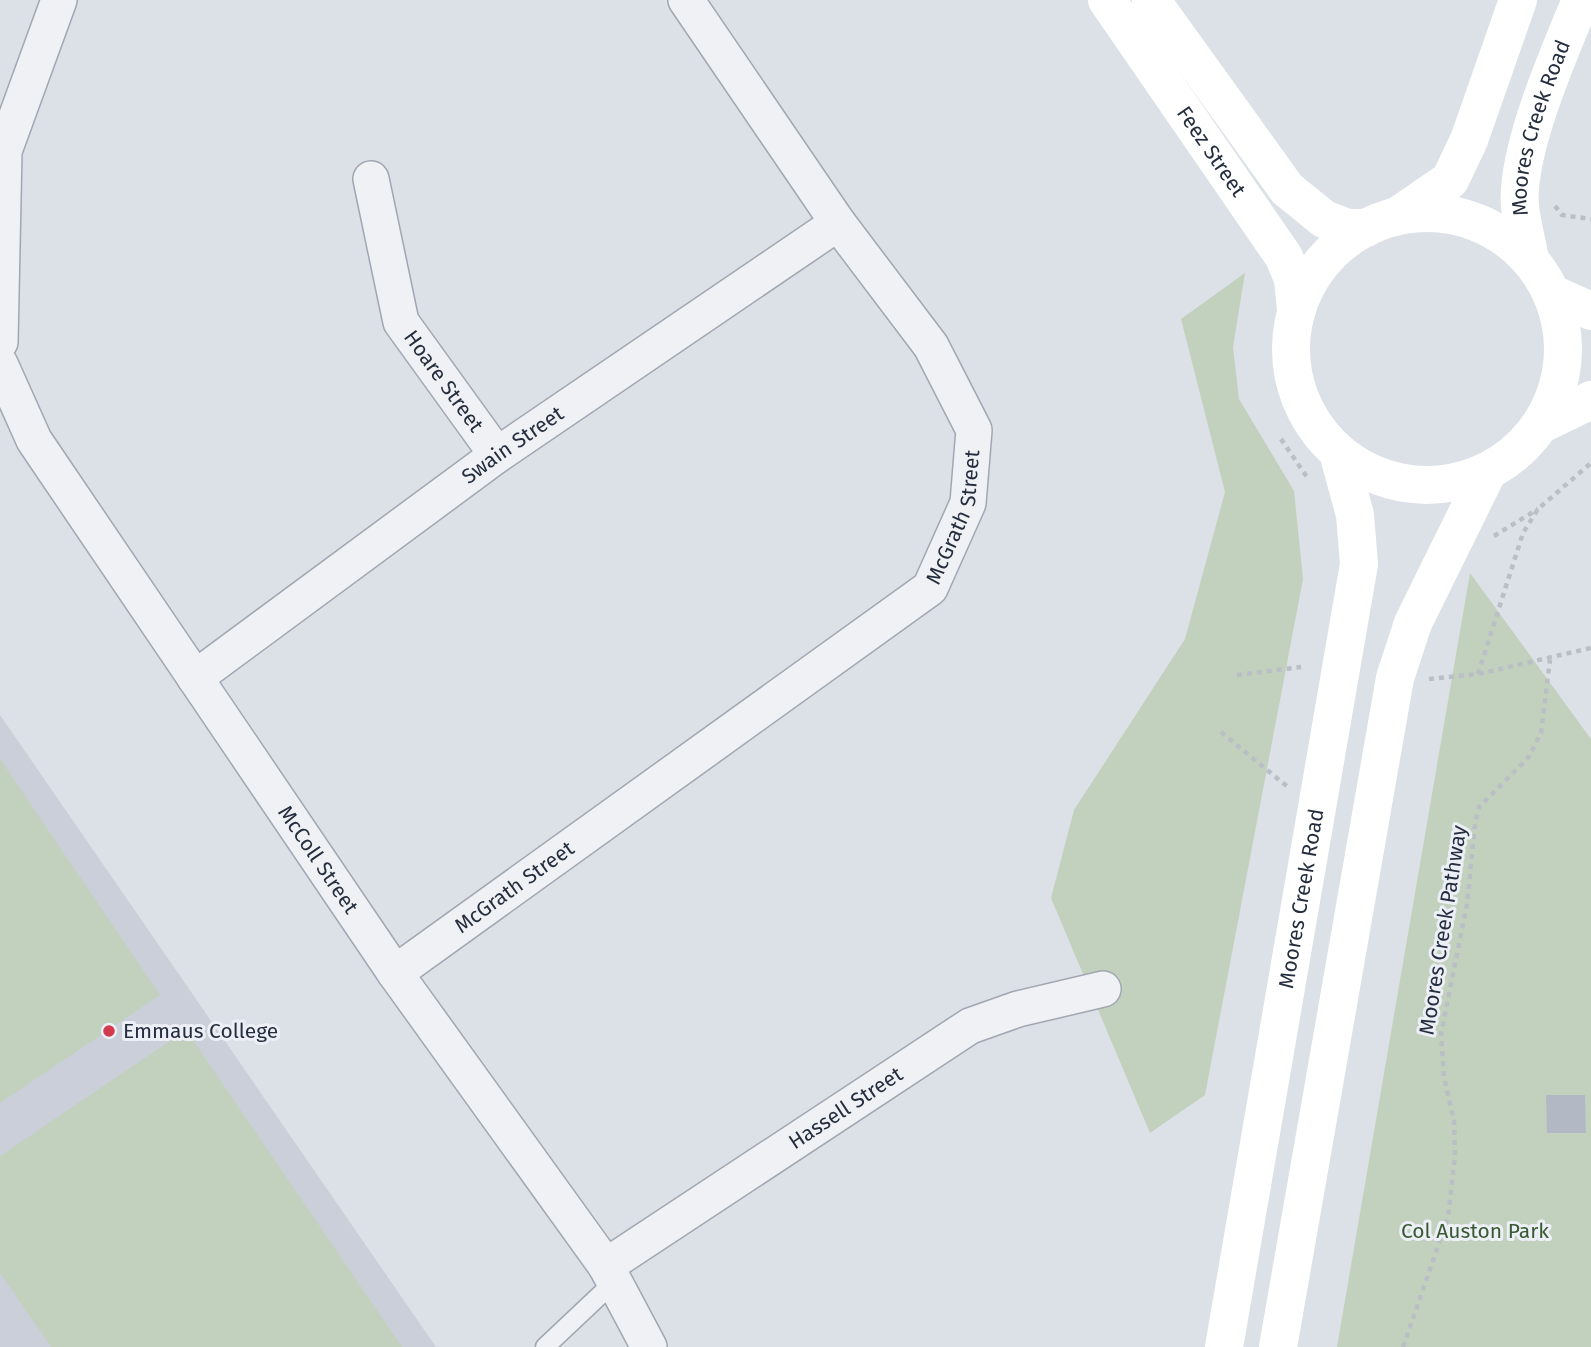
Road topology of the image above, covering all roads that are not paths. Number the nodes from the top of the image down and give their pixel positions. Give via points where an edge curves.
1 (59, 0) edge
2 (686, 0) edge
3 (1107, 0) edge
4 (1151, 0) edge
5 (1518, 0) edge
6 (1581, 0) edge
7 (2, 151) edge
8 (371, 179) dead end
9 (1382, 222) junction
10 (838, 223) junction
11 (1530, 260) junction
12 (1553, 294) junction
13 (1296, 310) junction
14 (1591, 311) edge
15 (0, 342) edge
16 (0, 364) edge
17 (1591, 400) edge
18 (1542, 424) junction
19 (1338, 452) junction
20 (497, 455) junction
21 (1488, 471) junction
22 (195, 678) junction
23 (396, 973) junction
24 (1103, 989) dead end
25 (610, 1274) junction
26 (545, 1347) edge
27 (649, 1347) edge
28 (1224, 1347) edge
29 (1278, 1347) edge

1 - 7 street
2 - 10 street, McGrath Street
3 - 13 main road, Feez Street via 1284,257 1293,279
4 - 9 main road, Feez Street via 1287,189 1324,219 1348,228
5 - 9 main road via 1469,140 1450,180
6 - 11 main road, Moores Creek Road via 1550,76 1524,164 1520,205
7 - 15 street
8 - 20 street, Hoare Street via 401,322
9 - 11 main road, Feez Street via 1438,213 1477,223 1512,242
9 - 13 main road via 1335,249 1314,273
10 - 20 street, Swain Street
10 - 23 street, McGrath Street via 931,346 974,430 968,503 930,588
11 - 12 main road
12 - 14 main road
12 - 18 main road via 1564,338 1560,383
13 - 19 main road via 1291,356 1295,383 1304,409
16 - 22 street, McColl Street via 34,440
17 - 18 main road
18 - 21 main road via 1518,452
19 - 21 main road via 1371,474 1410,484 1450,484
19 - 28 main road, Moores Creek Road via 1355,515 1359,564
20 - 22 street, Swain Street
21 - 29 main road via 1413,622 1395,678
22 - 23 street, McColl Street
23 - 25 street, McColl Street
24 - 25 street, Hassell Street via 1017,1009 970,1026
25 - 26 lane
25 - 27 street, McColl Street

